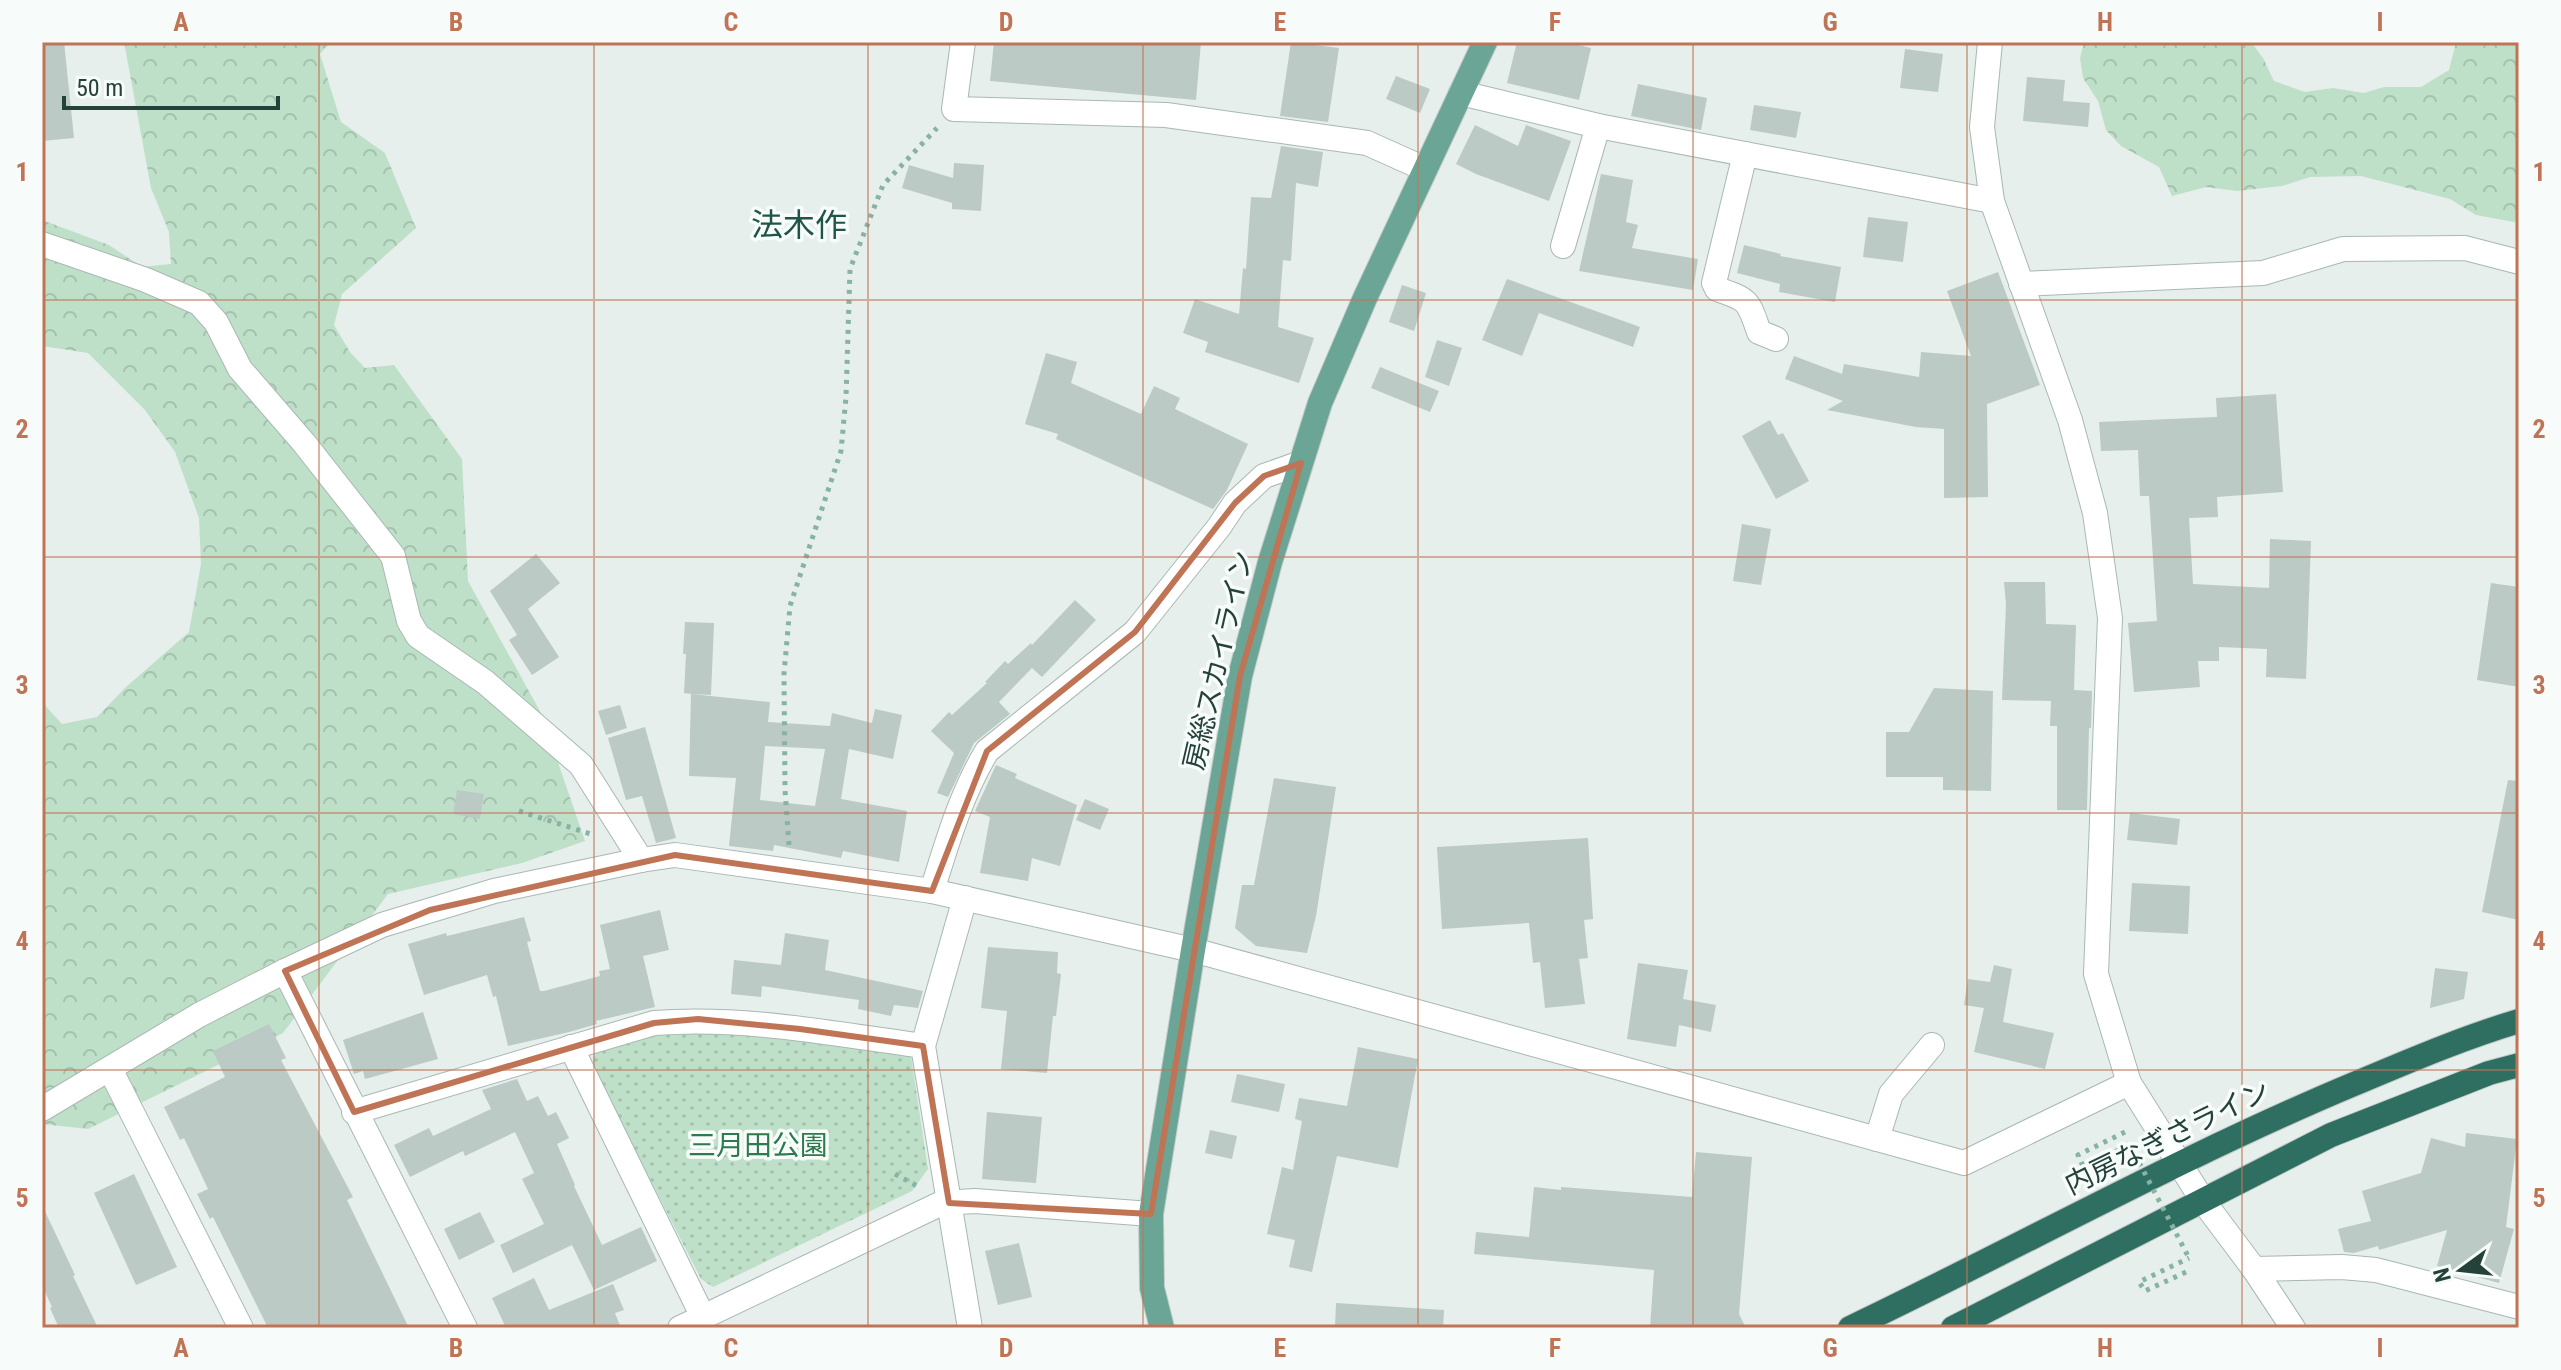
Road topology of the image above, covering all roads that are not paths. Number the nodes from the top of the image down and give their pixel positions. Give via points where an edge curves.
1 (963, 42) edge
2 (1485, 42) edge
3 (1990, 42) edge
4 (1461, 93) junction
5 (1598, 126) junction
6 (1745, 154) junction
7 (1425, 169) junction
8 (1992, 201) junction
9 (42, 244) edge
10 (1563, 246) dead end
11 (2519, 262) edge
12 (2021, 284) junction
13 (1776, 339) dead end
14 (1301, 463) junction
15 (641, 860) junction
16 (932, 891) junction
17 (965, 898) junction
18 (1193, 950) junction
19 (285, 971) junction
20 (2519, 1021) edge
21 (1932, 1045) dead end
22 (923, 1046) junction
23 (571, 1047) junction
24 (2519, 1065) edge
25 (110, 1069) junction
26 (2129, 1083) junction
27 (42, 1109) edge
28 (354, 1112) junction
29 (1877, 1139) junction
30 (2180, 1162) junction
31 (2203, 1201) junction
32 (949, 1203) junction
33 (1151, 1214) junction
34 (2254, 1269) junction
35 (2519, 1307) edge
36 (703, 1317) junction
37 (241, 1328) edge
38 (465, 1328) edge
39 (680, 1328) edge
40 (970, 1328) edge
41 (1162, 1328) edge
42 (1850, 1328) edge
43 (1953, 1328) edge
44 (2293, 1328) edge

1 - 7 street via 954,109 1166,115 1367,143
2 - 4 main road, 房総スカイライン
3 - 8 street via 1982,127
4 - 5 street
4 - 7 main road, 房総スカイライン
5 - 6 street
5 - 10 street
6 - 8 street
6 - 13 street via 1714,283 1750,304 1759,332
7 - 14 main road, 房総スカイライン via 1320,403
8 - 12 street
9 - 15 street via 199,303 216,322 240,369 393,556 409,621 418,636 485,682 581,765
11 - 12 street via 2465,248 2343,249 2263,273
12 - 26 street via 2070,420 2095,513 2110,618 2096,974
14 - 16 street via 1254,485 1135,632 987,751 956,816
14 - 18 main road, 房総スカイライン via 1240,676
15 - 16 street via 675,855
15 - 19 street via 430,910 382,925
16 - 17 street
17 - 18 street
17 - 22 street
18 - 29 street
18 - 33 main road, 房総スカイライン
19 - 25 street
19 - 28 street
20 - 30 highway, 内房なぎさライン via 2454,1042
21 - 29 street via 1891,1094
22 - 23 street via 698,1019 654,1023
22 - 32 street
23 - 28 street
23 - 36 street
24 - 31 highway via 2331,1135
25 - 27 street
25 - 37 street
26 - 29 street via 1964,1163
26 - 30 street
28 - 38 street
30 - 31 street
30 - 42 highway, 内房なぎさライン
31 - 34 street
31 - 43 highway
32 - 33 street
32 - 36 street via 912,1215
32 - 40 street
33 - 41 main road, 房総スカイライン via 1152,1288
34 - 35 street via 2376,1270
34 - 44 street
36 - 39 street

